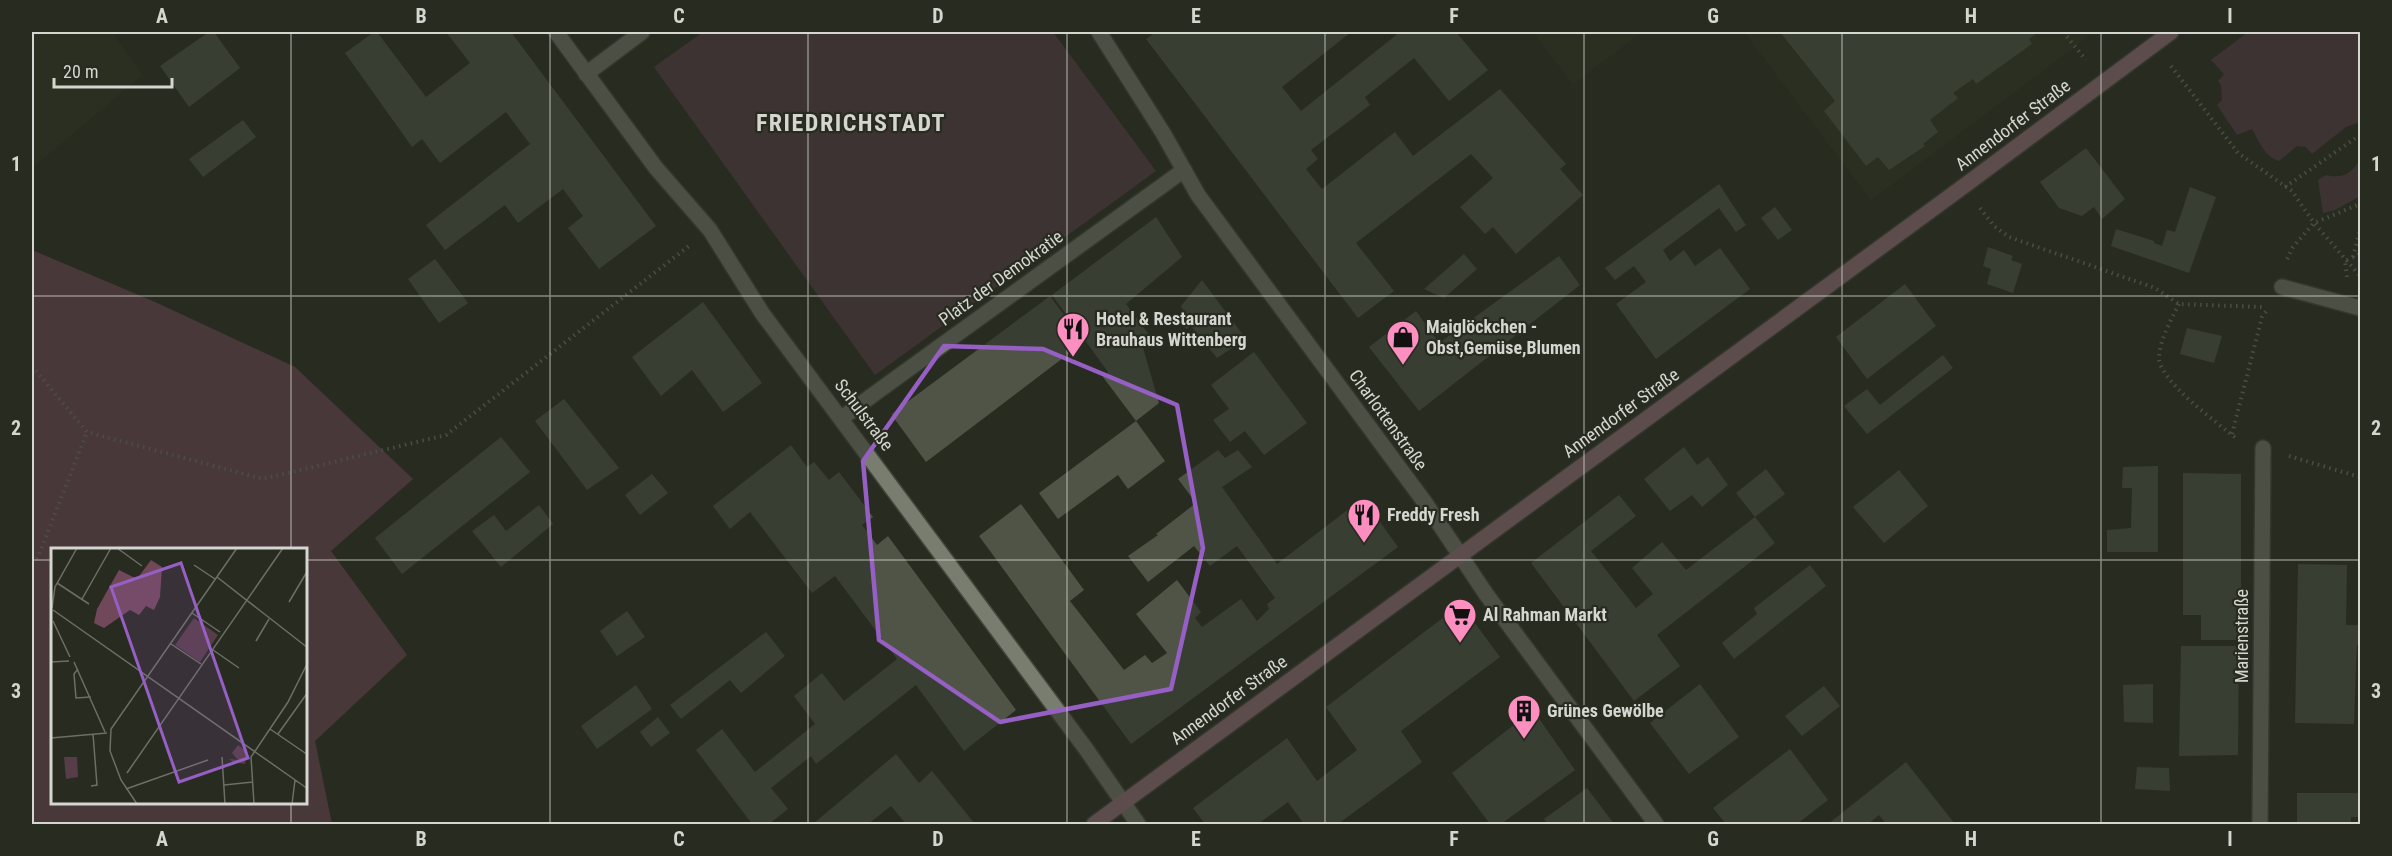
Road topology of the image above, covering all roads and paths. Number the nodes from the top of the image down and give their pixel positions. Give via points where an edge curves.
1 (556, 32) edge
2 (642, 32) edge
3 (1099, 32) edge
4 (2064, 32) edge
5 (2171, 32) edge
6 (2077, 50) dead end
7 (2174, 71) dead end
8 (586, 74) junction
9 (2361, 135) edge
10 (1184, 170) junction
11 (2285, 186) junction
12 (2361, 204) edge
13 (1984, 214) dead end
14 (2314, 223) junction
15 (710, 230) junction
16 (2361, 230) edge
17 (2361, 254) edge
18 (2353, 258) junction
19 (2345, 261) junction
20 (2284, 265) dead end
21 (2361, 276) edge
22 (2349, 286) dead end
23 (2282, 287) dead end
24 (2180, 304) junction
25 (2361, 308) edge
26 (32, 366) edge
27 (842, 418) junction
28 (87, 432) junction
29 (2232, 434) junction
30 (2262, 448) junction
31 (2361, 477) edge
32 (1460, 556) junction
33 (32, 563) edge
34 (1123, 803) junction
35 (1094, 825) edge
36 (1138, 825) edge
37 (1656, 825) edge
38 (2260, 825) edge

1 - 8 street, Schulstraße
2 - 8 street
3 - 10 street, Charlottenstraße
4 - 6 path
5 - 32 main road, Annendorfer Straße
7 - 11 path via 2238,153
8 - 15 street, Schulstraße via 656,168
9 - 11 path
10 - 27 street, Platz der Demokratie
10 - 32 street, Charlottenstraße via 1198,195 1426,504
11 - 14 path
12 - 14 path
13 - 24 path via 2009,237 2156,288
14 - 19 path
14 - 20 path via 2293,247
15 - 27 street, Schulstraße via 762,313
15 - 28 path via 446,435 263,479
16 - 18 path
17 - 18 path
18 - 19 path
19 - 21 path
19 - 22 path
23 - 25 street
24 - 29 path via 2158,358 2166,376
24 - 29 path via 2269,308 2262,317
26 - 28 path
27 - 34 street, Schulstraße
28 - 33 path via 38,557
29 - 30 path
30 - 31 path
30 - 38 street, Marienstraße
32 - 34 main road, Annendorfer Straße
32 - 37 street, Charlottenstraße
34 - 35 main road, Annendorfer Straße
34 - 36 street, Schulstraße

